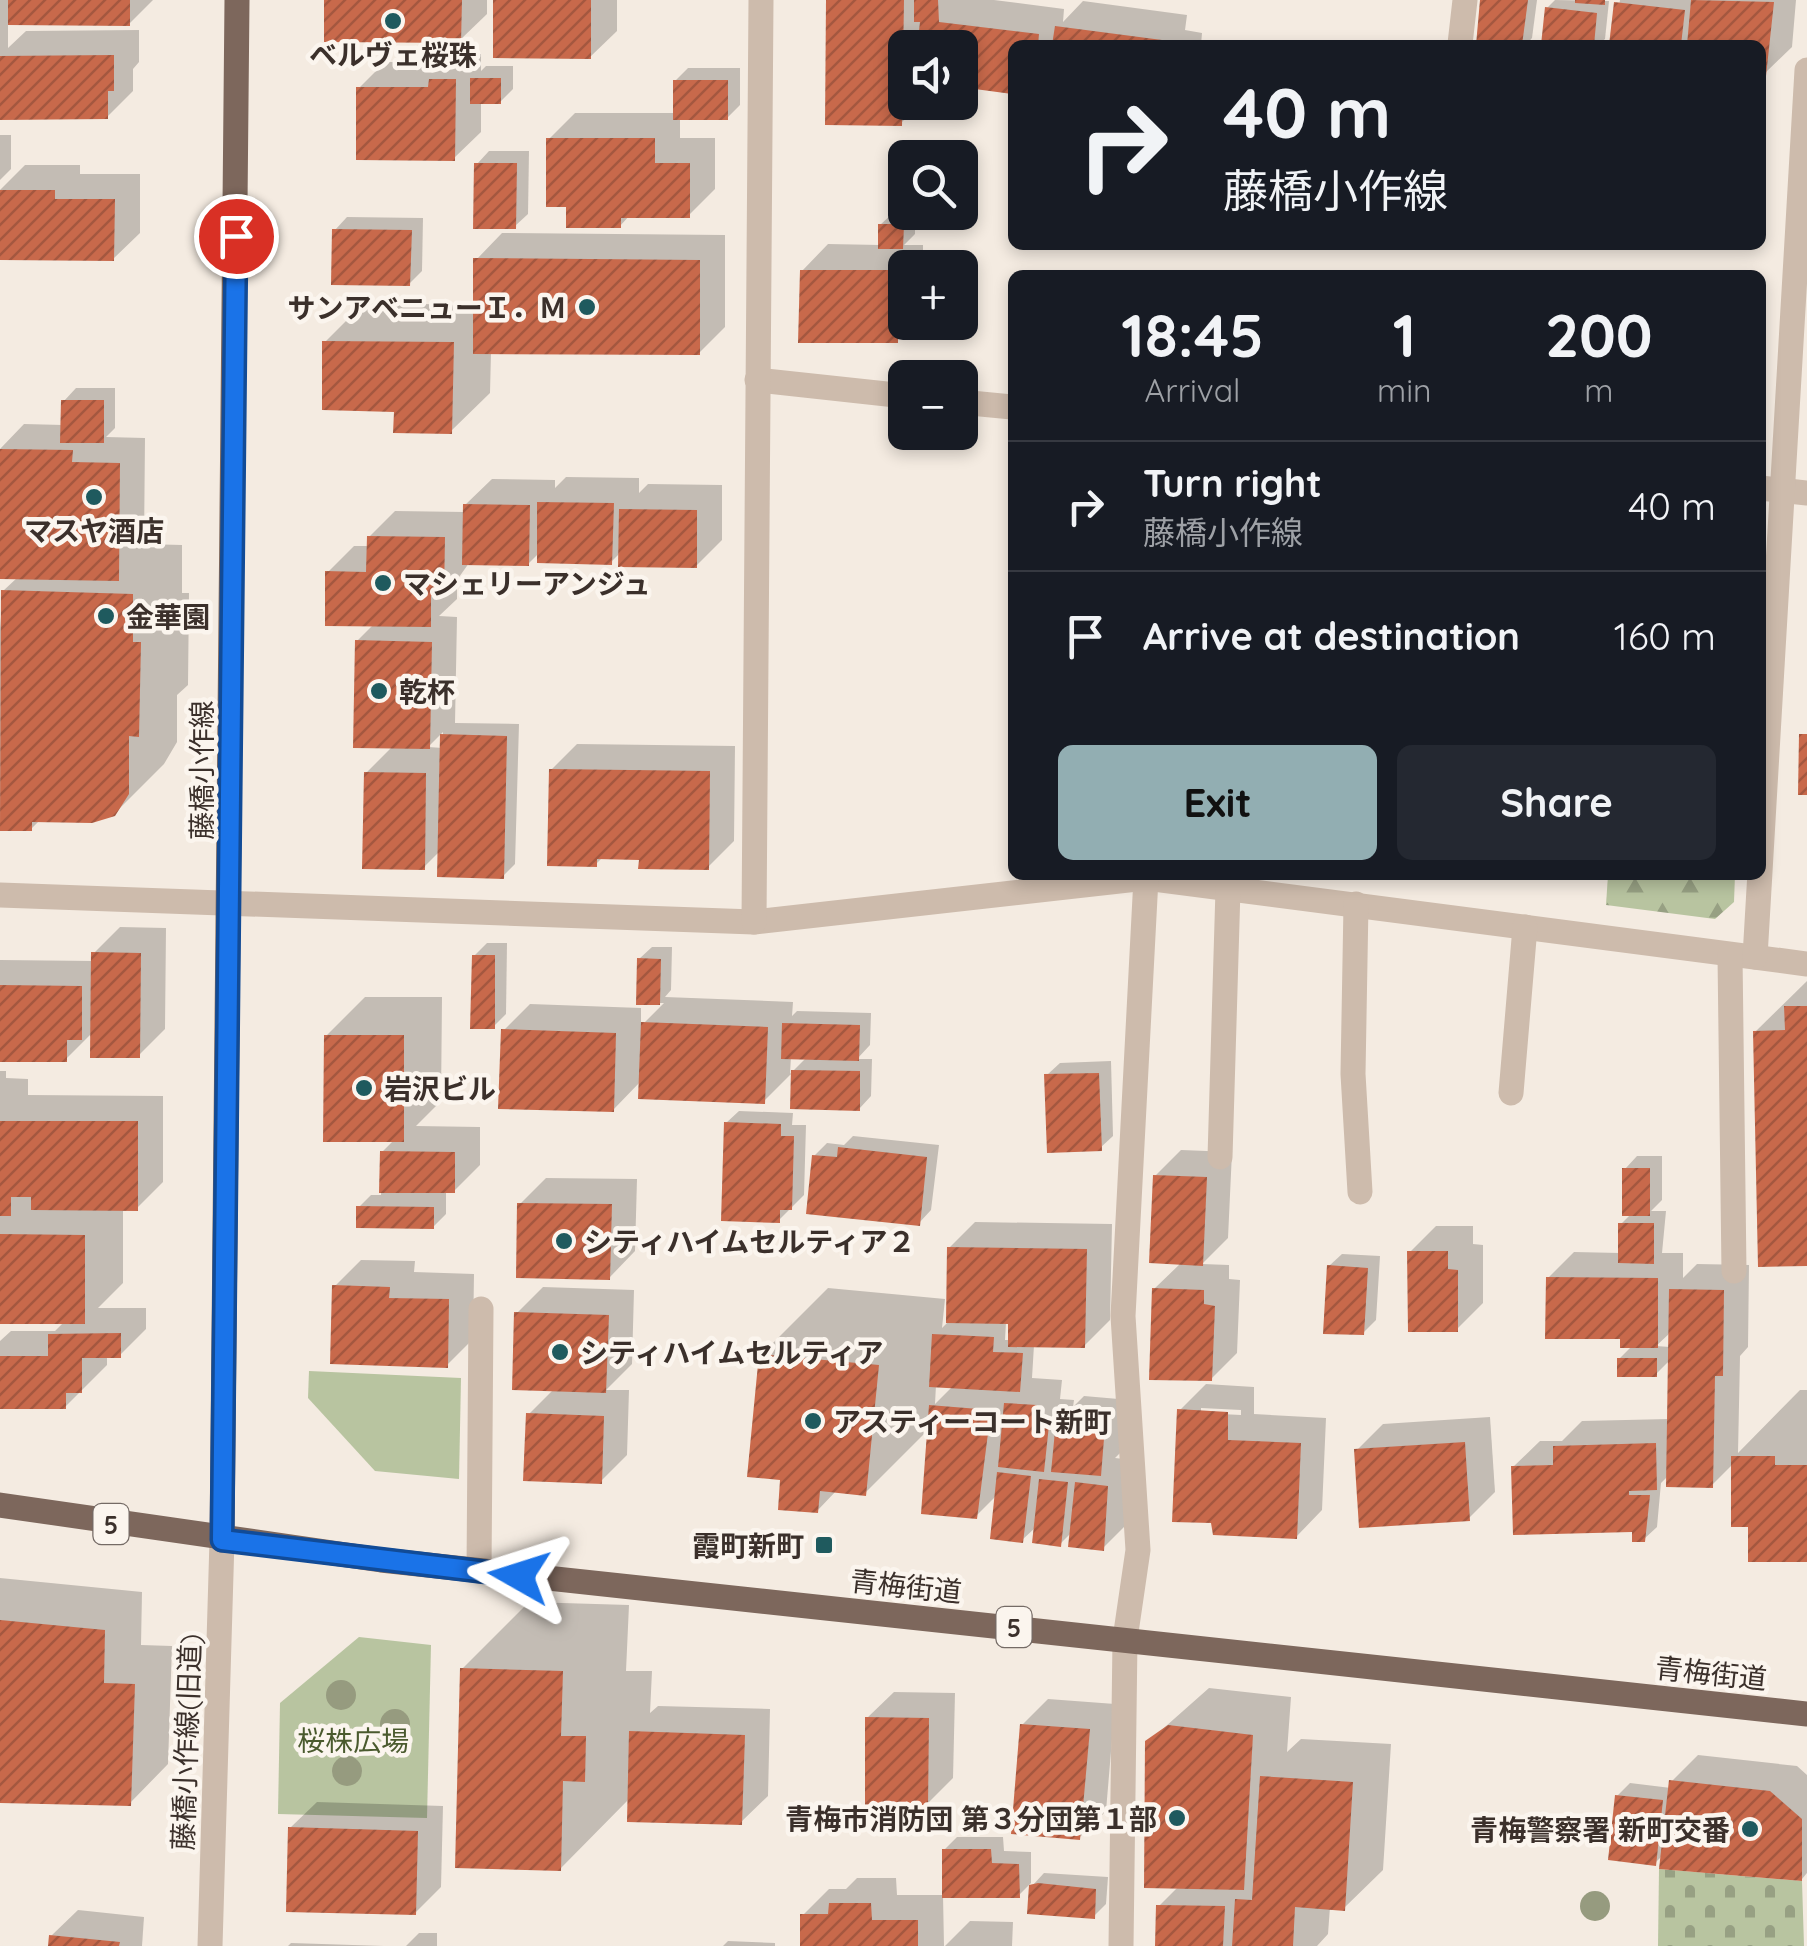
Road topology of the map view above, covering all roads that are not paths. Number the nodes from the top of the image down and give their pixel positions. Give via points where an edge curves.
1 (237, 0) edge
2 (761, 0) edge
3 (1464, 0) edge
4 (1460, 40) edge
5 (1807, 70) edge
6 (758, 380) junction
7 (888, 394) edge
8 (978, 404) edge
9 (1008, 408) edge
10 (1784, 490) edge
11 (1766, 690) edge
12 (1128, 880) edge
13 (1146, 880) edge
14 (1161, 880) edge
15 (1749, 880) edge
16 (1228, 889) junction
17 (0, 896) edge
18 (1356, 904) junction
19 (230, 905) junction
20 (754, 922) junction
21 (1525, 927) junction
22 (1742, 956) junction
23 (1807, 964) edge
24 (1511, 1093) dead end
25 (1220, 1158) dead end
26 (1360, 1192) dead end
27 (1734, 1271) dead end
28 (481, 1309) dead end
29 (0, 1505) edge
30 (222, 1540) junction
31 (480, 1572) junction
32 (1125, 1639) junction
33 (1807, 1714) edge
34 (210, 1946) edge
35 (1121, 1946) edge

1 - 19 main road, 藤橋小作線
2 - 6 street
3 - 4 street
5 - 10 street
6 - 7 street
6 - 20 street
8 - 9 street
10 - 11 street
12 - 20 street
13 - 32 street via 1123,1316 1138,1550
14 - 16 street
15 - 22 street
16 - 18 street
16 - 25 street
17 - 19 street
18 - 21 street
18 - 26 street via 1353,1074
19 - 20 street
19 - 30 main road, 藤橋小作線
21 - 22 street
21 - 24 street
22 - 23 street
22 - 27 street
28 - 31 street
29 - 30 main road, 青梅街道 / 5
30 - 31 main road, 青梅街道 / 5
30 - 34 street, 藤橋小作線(旧道)
31 - 32 main road, 青梅街道 / 5
32 - 33 main road, 青梅街道 / 5
32 - 35 street

